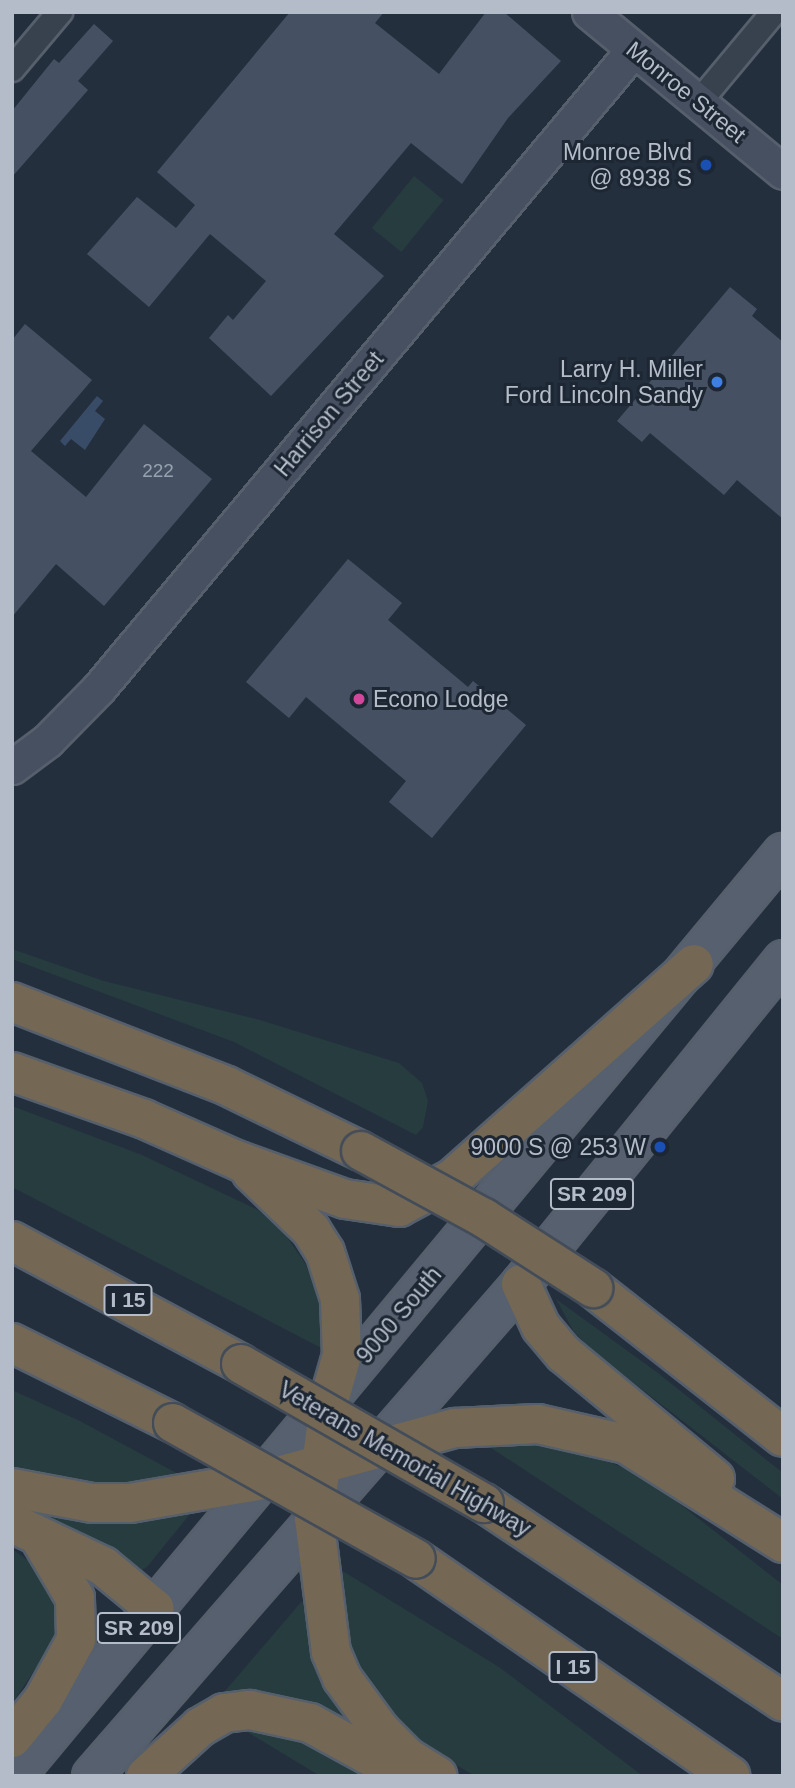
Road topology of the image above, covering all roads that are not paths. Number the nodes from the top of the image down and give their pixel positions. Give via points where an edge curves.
1 (60, 12) edge
2 (589, 12) edge
3 (774, 12) edge
4 (634, 49) junction
5 (12, 69) edge
6 (699, 102) junction
7 (783, 172) edge
8 (12, 767) edge
9 (783, 853) edge
10 (783, 960) edge
11 (694, 964) junction
12 (12, 1002) edge
13 (12, 1072) edge
14 (239, 1161) junction
15 (12, 1241) edge
16 (521, 1284) junction
17 (12, 1343) edge
18 (330, 1397) junction
19 (783, 1437) edge
20 (376, 1449) junction
21 (323, 1464) junction
22 (263, 1480) junction
23 (12, 1488) edge
24 (313, 1518) junction
25 (25, 1530) edge
26 (774, 1536) edge
27 (155, 1609) junction
28 (783, 1702) edge
29 (12, 1738) edge
30 (15, 1776) edge
31 (92, 1776) edge
32 (145, 1776) edge
33 (407, 1776) edge
34 (437, 1776) edge
35 (730, 1776) edge

1 - 5 street
2 - 4 street, Monroe Street
3 - 6 street
4 - 6 street, Monroe Street
4 - 8 street, Harrison Street via 99,688 47,741
6 - 7 street, Monroe Street
9 - 11 main road, 9000 South / SR 209
10 - 16 main road, SR 209
11 - 14 highway via 453,1178 418,1200 399,1207 364,1205
11 - 18 main road, 9000 South / SR 209
12 - 19 highway, bridge via 227,1086 484,1218 593,1288
13 - 14 highway via 144,1119
14 - 18 highway via 294,1210 326,1252 344,1323 342,1355
15 - 28 highway, Veterans Memorial Highway / I 15, bridge via 241,1364 484,1503
16 - 20 main road, SR 209
16 - 26 highway via 541,1327 564,1354 691,1455
17 - 35 highway, I 15, bridge via 173,1423 416,1559
18 - 21 highway
18 - 22 main road, 9000 South / SR 209
20 - 21 highway
20 - 24 main road, SR 209
20 - 26 highway via 455,1428 538,1424 581,1431 626,1444
21 - 22 highway
21 - 24 highway
22 - 23 highway via 130,1503 92,1503
22 - 27 main road, 9000 South / SR 209
24 - 31 main road, SR 209
24 - 34 highway via 323,1619 342,1678 381,1731 407,1757
25 - 27 highway via 103,1566
25 - 29 highway via 75,1598 76,1640 43,1700
27 - 30 main road, 9000 South / SR 209
32 - 33 highway via 200,1727 224,1713 250,1710 310,1723

